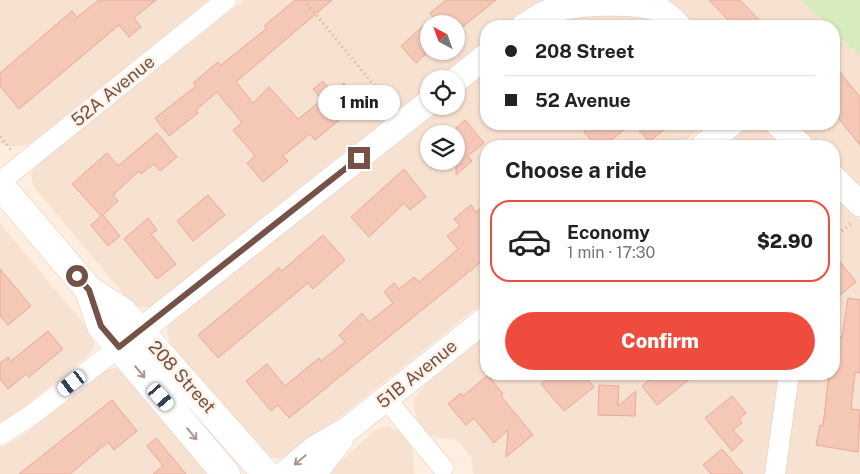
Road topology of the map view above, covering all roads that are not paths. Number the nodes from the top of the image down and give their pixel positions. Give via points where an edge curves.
1 (226, 0) edge
2 (534, 20) edge
3 (672, 20) edge
4 (480, 61) edge
5 (465, 73) edge
6 (420, 109) edge
7 (723, 130) edge
8 (784, 130) edge
9 (711, 140) edge
10 (795, 140) edge
11 (0, 183) edge
12 (840, 186) edge
13 (858, 212) edge
14 (89, 290) junction
15 (480, 324) edge
16 (140, 331) junction
17 (119, 347) junction
18 (788, 380) edge
19 (386, 400) junction
20 (348, 429) junction
21 (0, 435) edge
22 (443, 468) dead end
23 (226, 474) edge
24 (266, 474) edge
25 (284, 474) edge
26 (314, 474) edge
27 (775, 474) edge

1 - 11 street, 52A Avenue
2 - 3 street via 564,7 600,3 648,5 658,8
4 - 5 street
6 - 16 street
7 - 9 street
8 - 10 street
11 - 14 main road, 208 Street
12 - 13 street
14 - 16 main road, 208 Street via 122,311
14 - 17 main road, 208 Street via 101,326
15 - 19 street, 51B Avenue
16 - 17 street
16 - 24 main road, 208 Street
17 - 21 street
17 -> 23 main road, 208 Street
18 - 27 street
19 - 20 street, 51B Avenue
19 - 22 street
20 -> 25 street, 51B Avenue via 315,448
20 - 26 street, 51B Avenue

